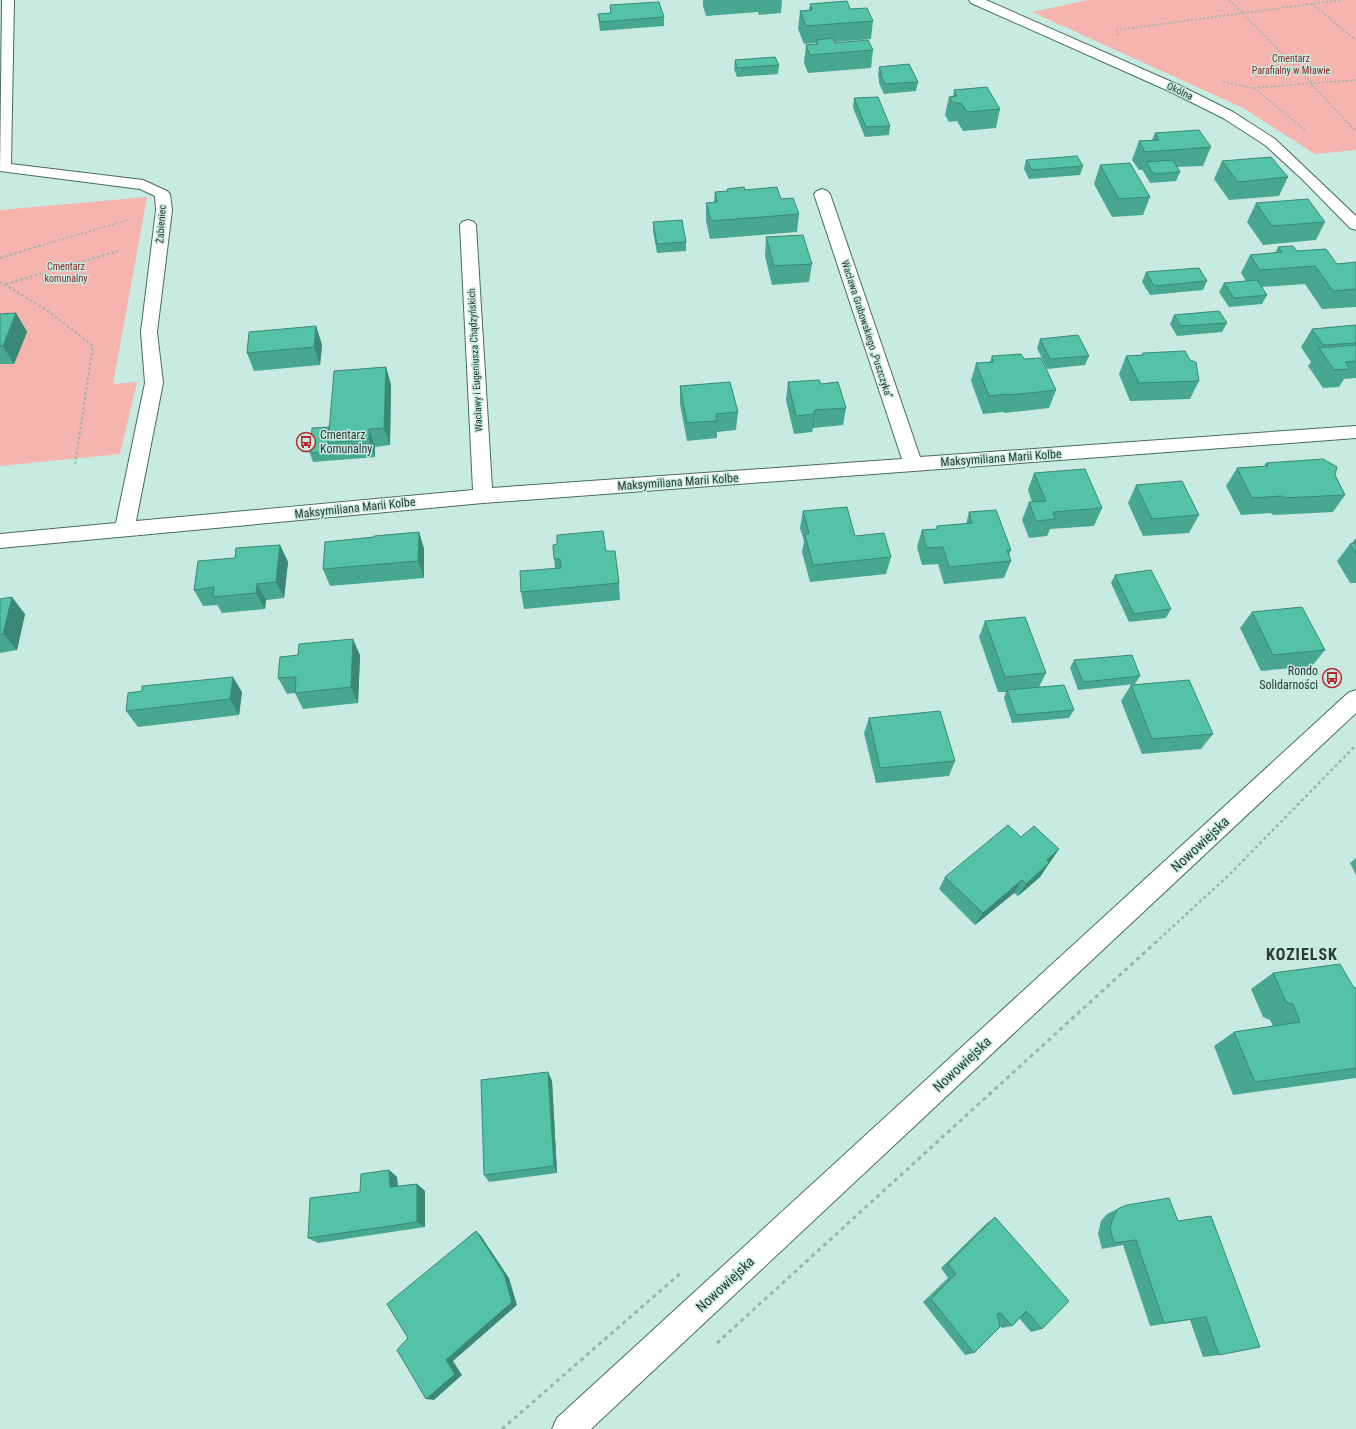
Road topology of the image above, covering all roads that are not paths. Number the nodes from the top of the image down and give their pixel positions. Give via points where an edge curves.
1 (8, 0) edge
2 (975, 0) edge
3 (822, 194) dead end
4 (468, 225) dead end
5 (1356, 225) edge
6 (1356, 432) edge
7 (912, 464) junction
8 (483, 496) junction
9 (124, 530) junction
10 (0, 541) edge
11 (1356, 699) edge
12 (568, 1429) edge

1 - 9 street, Żabieniec via 4,168 143,185 162,194 164,210 149,332 154,383
2 - 5 street, Okólna via 1176,89 1228,115 1270,142
3 - 7 street, Wacława Grabowskiego „Puszczyka”
4 - 8 street, Wacławy i Eugeniusza Chądzyńskich
6 - 7 street, Maksymiliana Marii Kolbe
7 - 8 street, Maksymiliana Marii Kolbe
8 - 9 street, Maksymiliana Marii Kolbe
9 - 10 street, Maksymiliana Marii Kolbe
11 - 12 street, Nowowiejska

